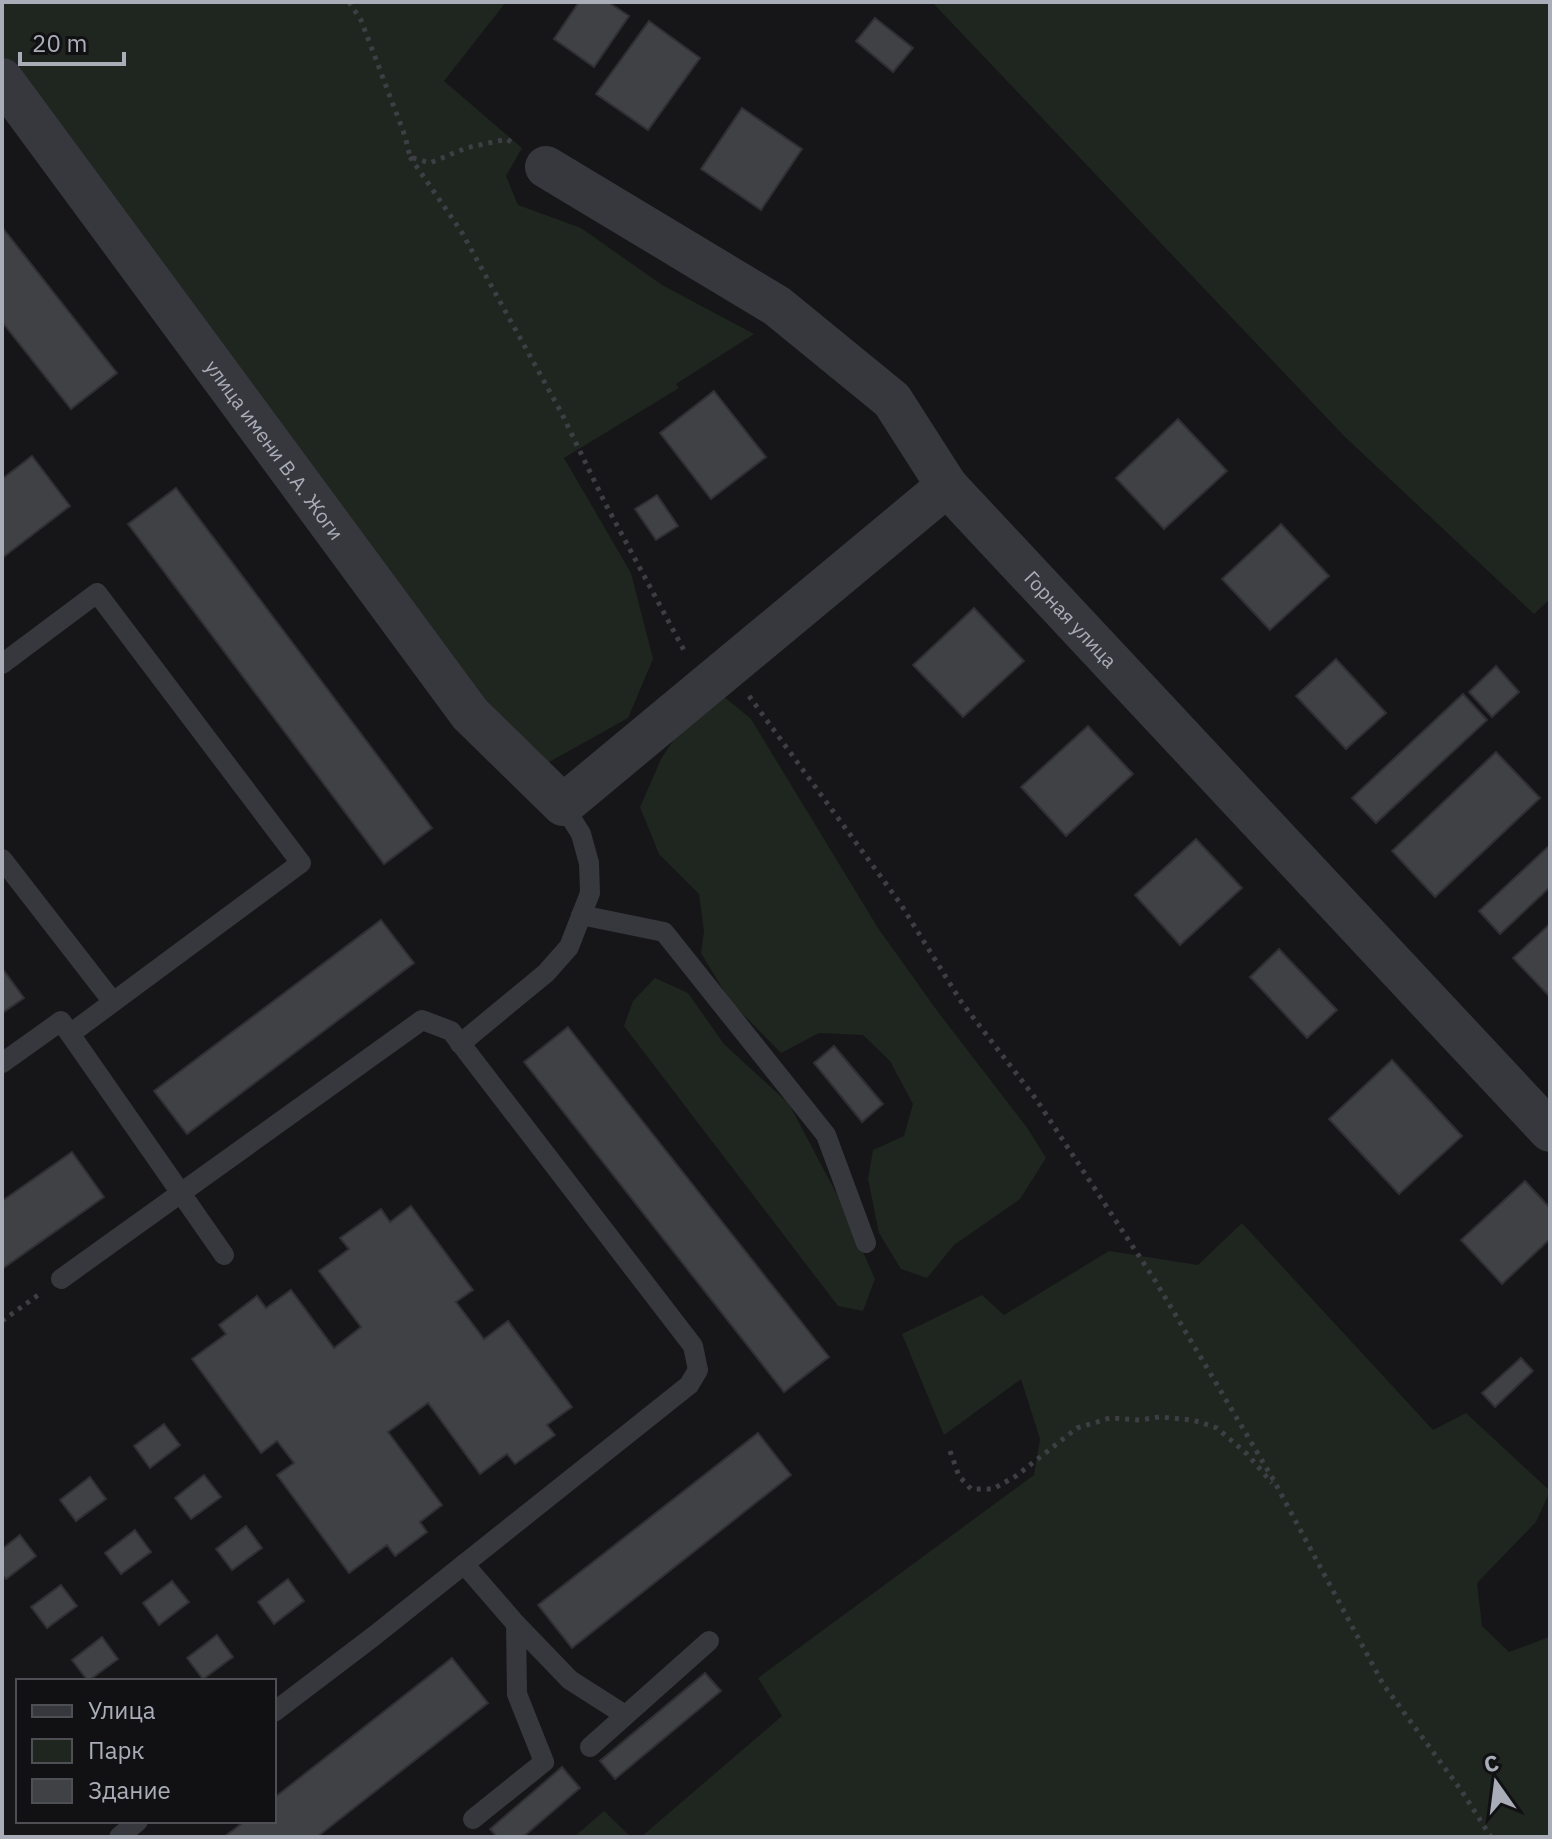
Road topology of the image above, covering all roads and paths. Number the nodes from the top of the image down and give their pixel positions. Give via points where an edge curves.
1 (349, 2) edge
2 (2, 79) edge
3 (410, 157) junction
4 (546, 167) joint
5 (947, 486) junction
6 (2, 664) edge
7 (715, 676) junction
8 (563, 805) junction
9 (2, 859) edge
10 (581, 915) junction
11 (113, 1002) junction
12 (70, 1034) junction
13 (460, 1044) junction
14 (2, 1063) edge
15 (1550, 1131) edge
16 (181, 1192) junction
17 (866, 1243) dead end
18 (224, 1255) dead end
19 (61, 1279) joint
20 (2, 1321) edge
21 (950, 1451) dead end
22 (1279, 1492) junction
23 (464, 1564) junction
24 (516, 1624) junction
25 (709, 1641) dead end
26 (276, 1710) edge
27 (625, 1715) junction
28 (590, 1747) dead end
29 (473, 1819) dead end
30 (136, 1823) edge
31 (119, 1837) edge
32 (1491, 1837) edge

1 - 3 path via 361,20
2 - 8 street, улица имени В.А. Жоги via 470,714
3 - 4 path via 430,163 507,139
3 - 7 path via 461,231 664,609
4 - 5 street, Горная улица via 777,306 892,400
5 - 7 street
5 - 15 street, Горная улица
6 - 11 lane via 97,593 301,863
7 - 8 street
7 - 22 path via 832,806 962,1003 1036,1099 1156,1282
8 - 10 lane via 581,834 589,863 590,893
9 - 11 lane
10 - 13 lane via 569,947 546,973
10 - 17 lane via 664,932 826,1135
11 - 12 lane
12 - 14 lane via 61,1021
12 - 16 lane
13 - 16 lane via 451,1031 422,1020
13 - 23 lane via 693,1346 698,1370 689,1385
16 - 18 lane
16 - 19 lane
19 - 20 path
21 - 22 path via 959,1476 971,1489 993,1489 1077,1428 1110,1418 1193,1420 1217,1428
22 - 32 path via 1383,1684
23 - 24 lane
23 - 26 lane
24 - 27 lane via 570,1680
24 - 29 lane via 517,1694 544,1762
25 - 27 lane
27 - 28 lane
30 - 31 lane

